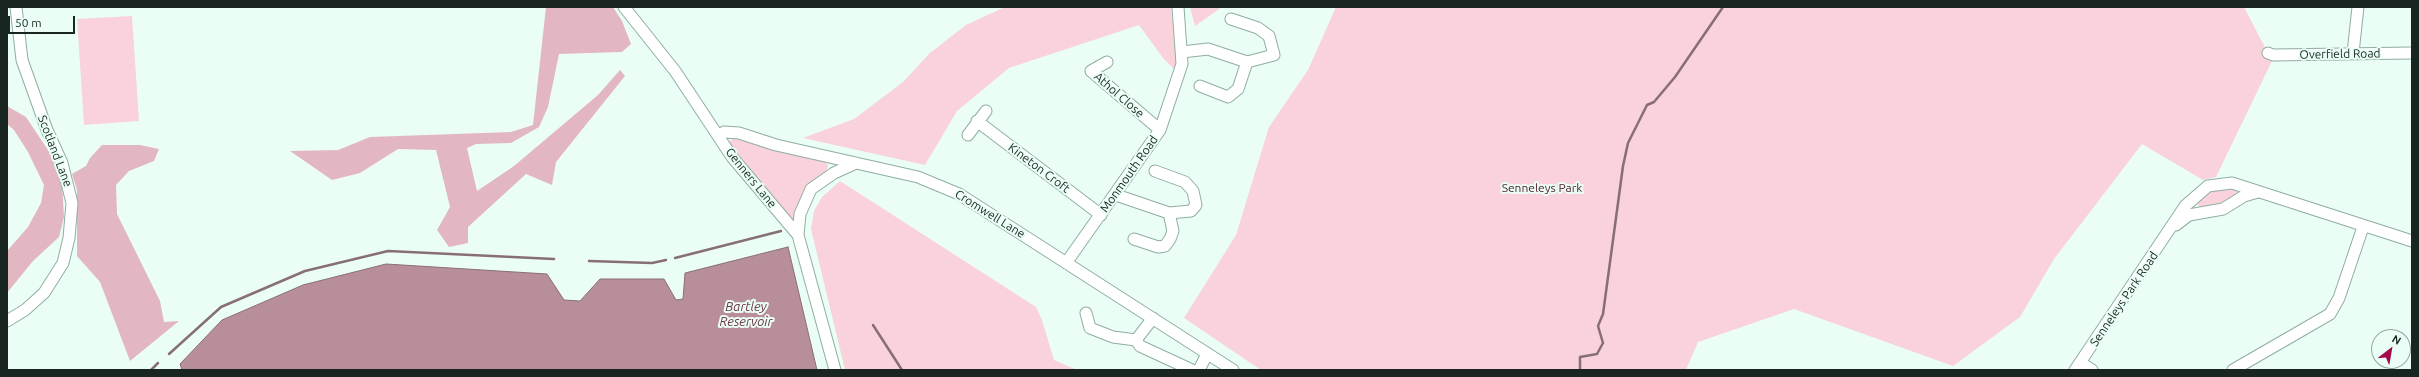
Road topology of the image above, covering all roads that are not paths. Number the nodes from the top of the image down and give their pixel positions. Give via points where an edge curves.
1 (16, 7) edge
2 (624, 7) edge
3 (1178, 7) edge
4 (2358, 7) edge
5 (1230, 19) dead end
6 (1182, 52) junction
7 (2268, 53) dead end
8 (2353, 53) junction
9 (2412, 53) edge
10 (1107, 62) dead end
11 (1247, 62) junction
12 (1200, 86) dead end
13 (986, 111) dead end
14 (977, 121) junction
15 (1160, 130) junction
16 (968, 134) dead end
17 (718, 136) junction
18 (856, 163) junction
19 (1155, 171) dead end
20 (2258, 192) junction
21 (1116, 195) junction
22 (1169, 213) junction
23 (1101, 215) junction
24 (2363, 227) junction
25 (2172, 228) junction
26 (798, 235) junction
27 (1134, 239) dead end
28 (2412, 242) edge
29 (1066, 263) junction
30 (1086, 313) dead end
31 (1152, 318) junction
32 (7, 321) edge
33 (1136, 340) junction
34 (1207, 354) junction
35 (2078, 366) edge
36 (835, 370) edge
37 (1192, 370) edge
38 (1199, 370) edge
39 (1233, 370) edge
40 (2092, 370) edge
41 (2233, 370) edge

1 - 32 street, Scotland Lane via 22,60 47,130 62,163 72,203 64,258 54,280 25,310
2 - 17 street, Genners Lane via 675,71
3 - 6 street, Monmouth Road
4 - 8 street
5 - 11 street via 1258,28 1269,36 1273,46 1274,56
6 - 11 street via 1208,49
6 - 15 street, Monmouth Road via 1182,64 1175,90
7 - 8 street, Overfield Road
8 - 9 street, Overfield Road
10 - 15 street, Athol Close via 1090,71
11 - 12 street via 1238,90 1228,97
13 - 14 street
14 - 16 street
14 - 23 street, Kineton Croft
15 - 21 street, Monmouth Road
17 - 18 street, Cromwell Lane via 724,132 739,133 776,145
17 - 26 street, Genners Lane via 732,157
18 - 26 street via 834,172 811,189 800,214
18 - 29 street, Cromwell Lane via 918,177 958,194
19 - 22 street via 1185,182 1193,191 1196,205 1191,211
20 - 24 street, Senneleys Park Road
20 - 25 street, Senneleys Park Road via 2244,196 2223,209 2190,215
20 - 25 street, Senneleys Park Road via 2232,183 2208,186 2185,206
21 - 22 street
21 - 23 street, Monmouth Road
22 - 27 street via 1173,231 1165,246 1158,247
23 - 29 street, Monmouth Road
24 - 28 street, Senneleys Park Road
24 - 41 street via 2339,298 2330,314
25 - 35 street, Senneleys Park Road
26 - 36 street, Genners Lane
29 - 31 street, Cromwell Lane
30 - 33 street via 1090,328 1113,338
31 - 33 street
31 - 34 street, Cromwell Lane
33 - 37 street via 1140,346
34 - 38 street
34 - 39 street, Cromwell Lane
35 - 40 street

